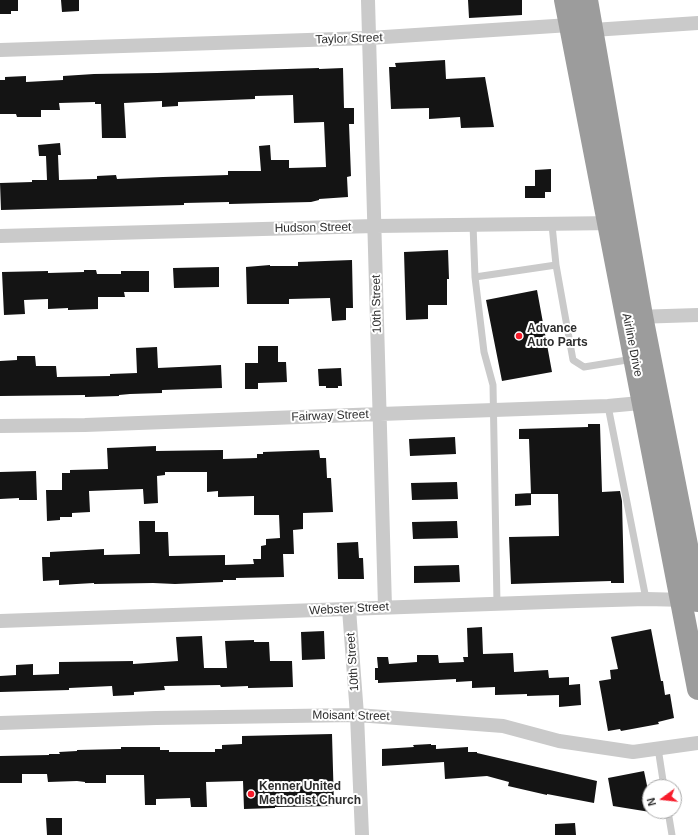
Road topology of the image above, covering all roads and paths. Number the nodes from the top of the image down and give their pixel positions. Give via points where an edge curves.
1 (368, 0) edge
2 (565, 0) edge
3 (587, 0) edge
4 (698, 23) edge
5 (570, 25) junction
6 (593, 30) junction
7 (369, 38) junction
8 (0, 50) edge
9 (617, 223) junction
10 (473, 225) junction
11 (552, 225) junction
12 (375, 226) junction
13 (0, 236) edge
14 (556, 265) junction
15 (475, 277) junction
16 (698, 315) edge
17 (634, 318) junction
18 (635, 359) junction
19 (651, 402) junction
20 (608, 406) junction
21 (494, 409) junction
22 (380, 414) junction
23 (0, 426) edge
24 (646, 599) junction
25 (694, 601) edge
26 (497, 604) junction
27 (385, 607) junction
28 (349, 609) junction
29 (0, 621) edge
30 (698, 689) edge
31 (357, 714) junction
32 (0, 723) edge
33 (698, 743) edge
34 (658, 748) junction
35 (663, 779) edge
36 (669, 819) edge
37 (362, 835) edge
38 (672, 835) edge

1 - 7 street, 10th Street
2 - 5 highway, Airline Drive
3 - 6 highway, Airline Drive
4 - 6 street, Taylor Street
5 - 6 street, Taylor Street
5 - 7 street, Taylor Street
5 - 9 highway, Airline Drive
6 - 9 highway, Airline Drive
7 - 8 street, Taylor Street
7 - 12 street, 10th Street
9 - 11 street, Hudson Street
9 - 17 highway, Airline Drive
10 - 11 street, Hudson Street
10 - 12 street, Hudson Street
10 - 15 lane
11 - 14 lane
12 - 13 street, Hudson Street
12 - 22 street, 10th Street
14 - 15 lane
14 - 18 lane via 573,360 584,367
15 - 21 lane via 484,352 493,385
16 - 17 street
17 - 18 highway, Airline Drive
17 - 19 highway, Airline Drive
18 - 19 highway, Airline Drive
19 - 20 street, Fairway Street
19 - 25 highway, Airline Drive
20 - 21 street, Fairway Street
20 - 24 lane
21 - 22 street, Fairway Street
21 - 26 lane
22 - 23 street, Fairway Street
22 - 27 street, 10th Street
24 - 25 street, Webster Street
24 - 26 street, Webster Street
25 - 30 highway, Airline Drive
26 - 27 street, Webster Street
27 - 28 street, Webster Street
28 - 29 street, Webster Street
28 - 31 street, 10th Street
31 - 32 street, Moisant Street
31 - 34 street, Moisant Street via 503,726 558,741 632,752
31 - 37 street, 10th Street
33 - 34 street, Moisant Street
34 - 35 lane
36 - 38 lane

